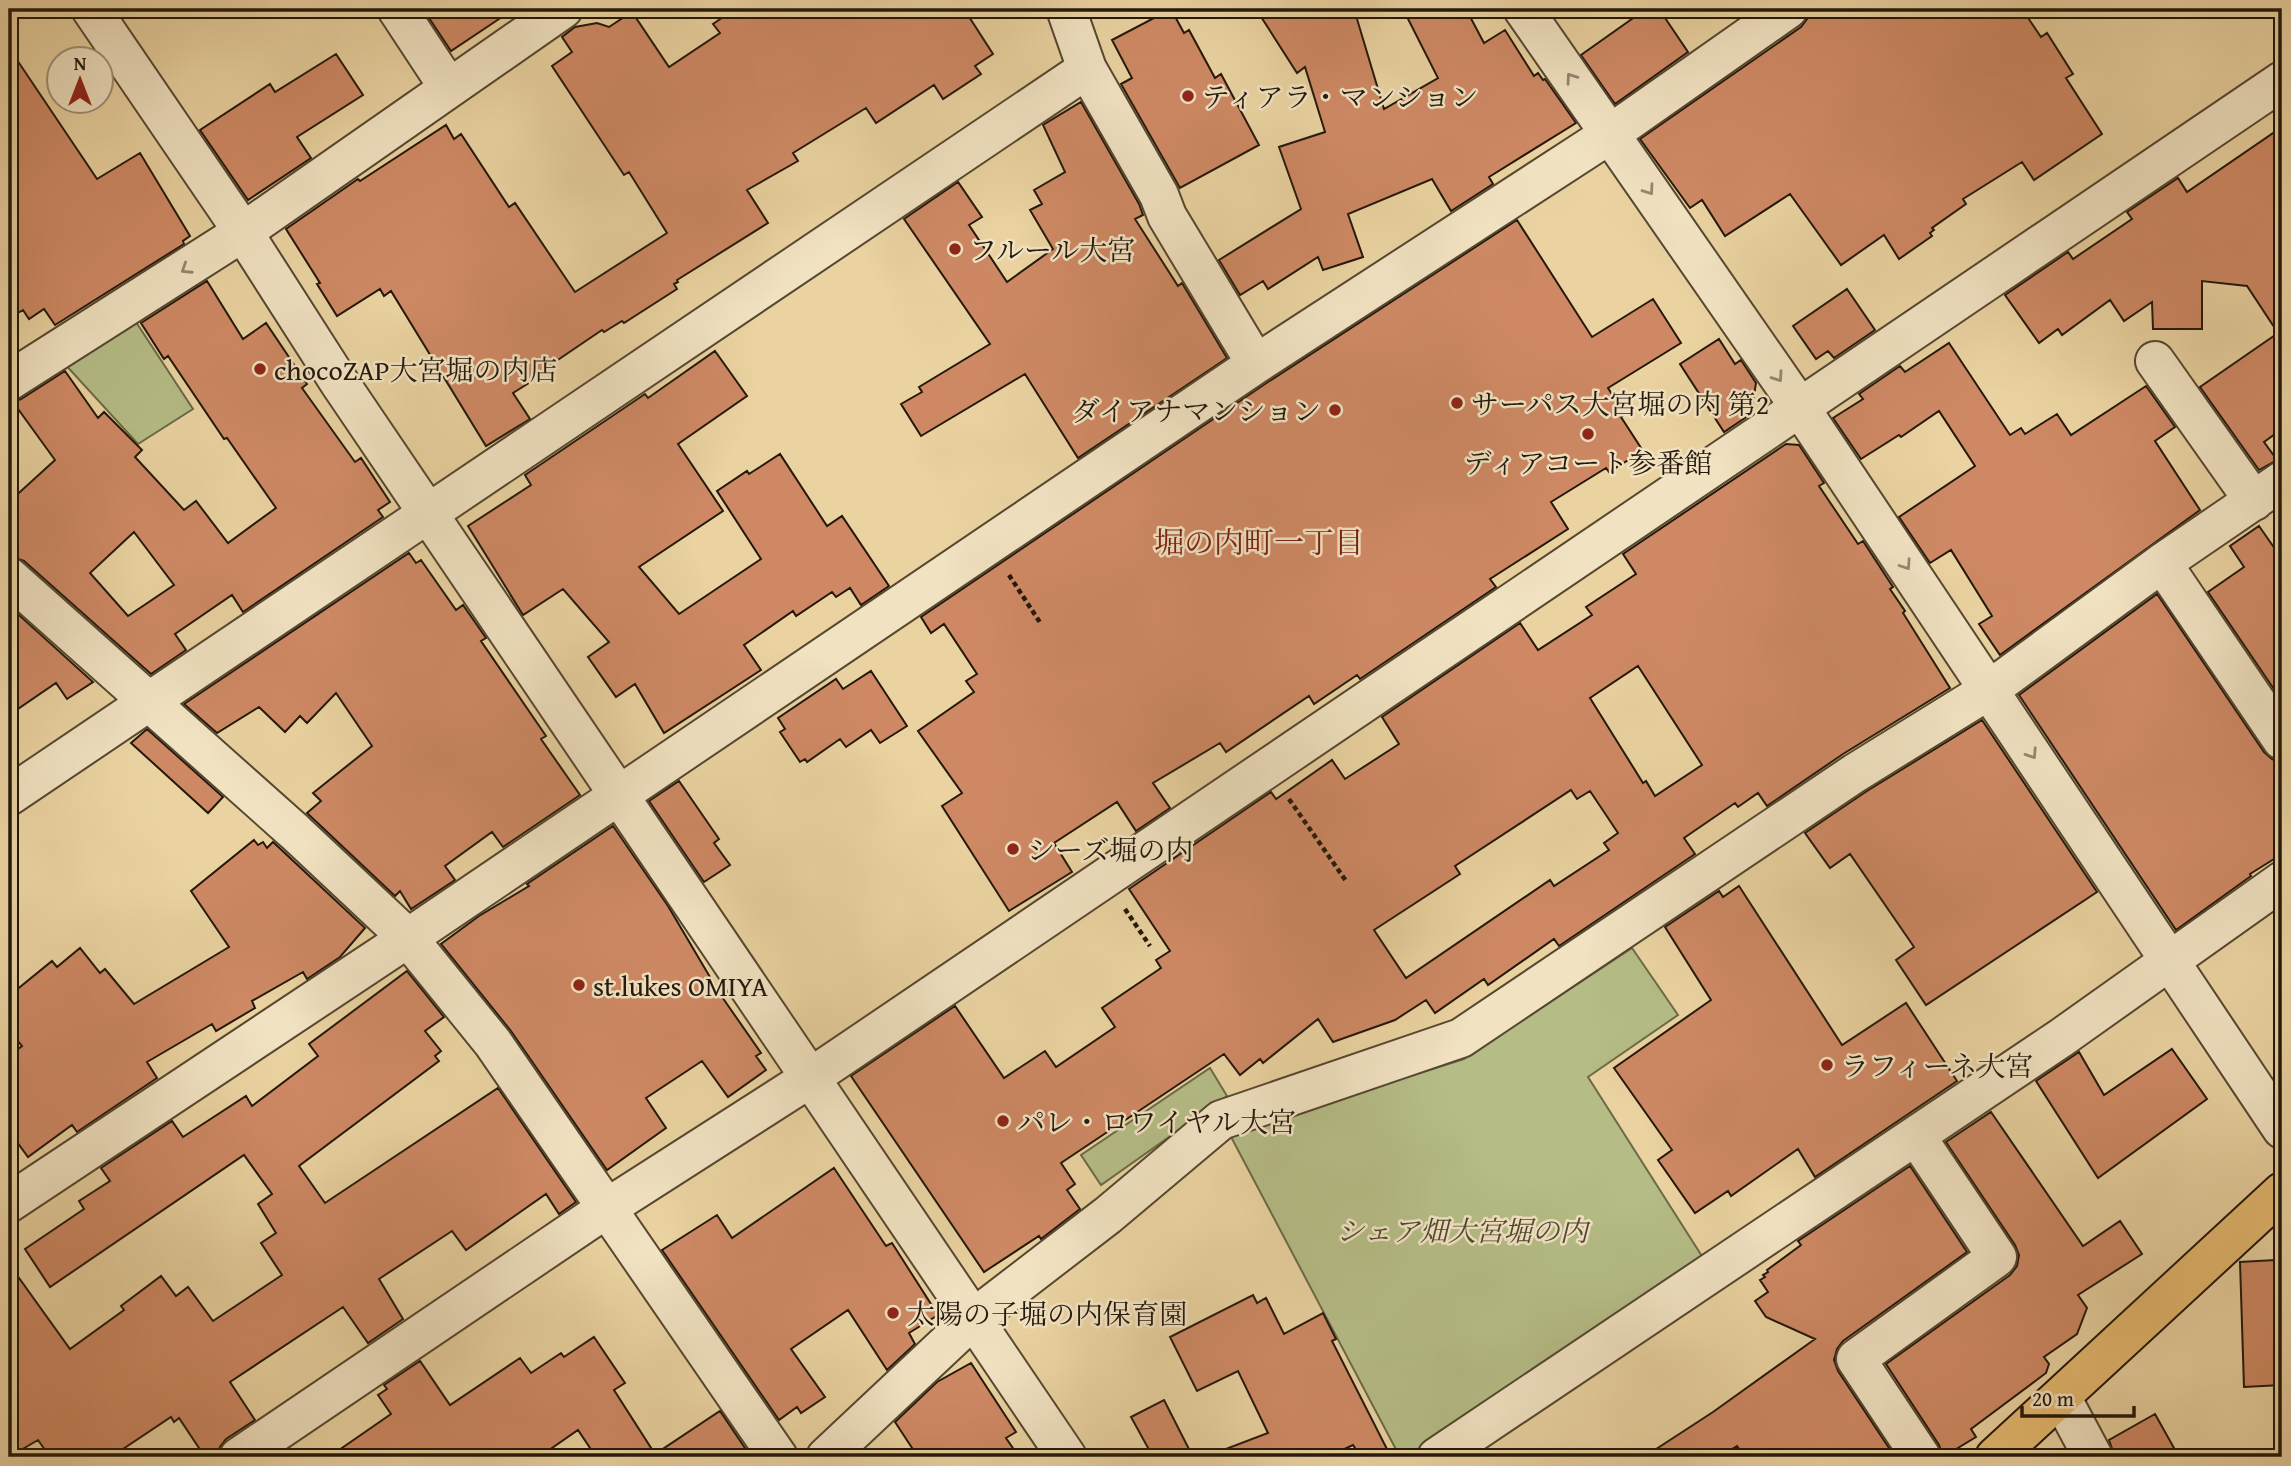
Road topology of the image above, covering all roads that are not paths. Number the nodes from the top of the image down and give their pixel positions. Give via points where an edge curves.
1 (90, 9) edge
2 (397, 9) edge
3 (563, 9) edge
4 (1066, 9) edge
5 (1523, 9) edge
6 (1788, 9) edge
7 (1087, 69) junction
8 (2282, 81) edge
9 (449, 88) junction
10 (1610, 134) junction
11 (243, 232) junction
12 (2155, 360) dead end
13 (1256, 364) junction
14 (9, 382) edge
15 (1801, 409) junction
16 (2268, 491) edge
17 (427, 512) junction
18 (2162, 563) junction
19 (9, 577) edge
20 (1989, 690) junction
21 (149, 701) junction
22 (2282, 740) edge
23 (620, 794) junction
24 (9, 796) edge
25 (2282, 881) edge
26 (408, 938) junction
27 (2168, 961) junction
28 (810, 1078) junction
29 (2282, 1129) edge
30 (1916, 1136) junction
31 (9, 1203) edge
32 (2279, 1204) edge
33 (607, 1208) junction
34 (974, 1318) junction
35 (2061, 1397) junction
36 (239, 1457) edge
37 (778, 1457) edge
38 (826, 1457) edge
39 (1067, 1457) edge
40 (1437, 1457) edge
41 (1922, 1457) edge
42 (1995, 1457) edge
43 (2093, 1457) edge

1 - 11 street
2 - 9 street
3 - 9 street
4 - 7 street
10 -> 5 street
6 - 10 street
7 - 13 street via 1167,216
7 - 17 street
8 - 15 street
9 - 11 street
10 - 13 street
10 -> 15 street
11 -> 14 street
11 - 17 street
12 - 16 street
13 - 23 street
15 -> 20 street
15 - 28 street
16 - 18 street
17 - 21 street
17 - 23 street
18 - 20 street
18 - 22 street
19 - 21 street
20 -> 27 street
20 - 34 street via 1855,773 1461,1038 1221,1120
21 - 24 street
21 - 26 street
23 - 26 street
23 - 28 street
25 - 27 street
26 - 31 street
26 - 33 street via 492,1043
27 - 29 street
27 - 30 street
28 - 33 street
28 - 34 street
30 - 40 street
30 - 41 street via 1997,1256 1856,1359
32 - 35 main road
33 - 36 street
33 - 37 street
34 - 38 street
34 - 39 street
35 - 42 main road
35 - 43 street

